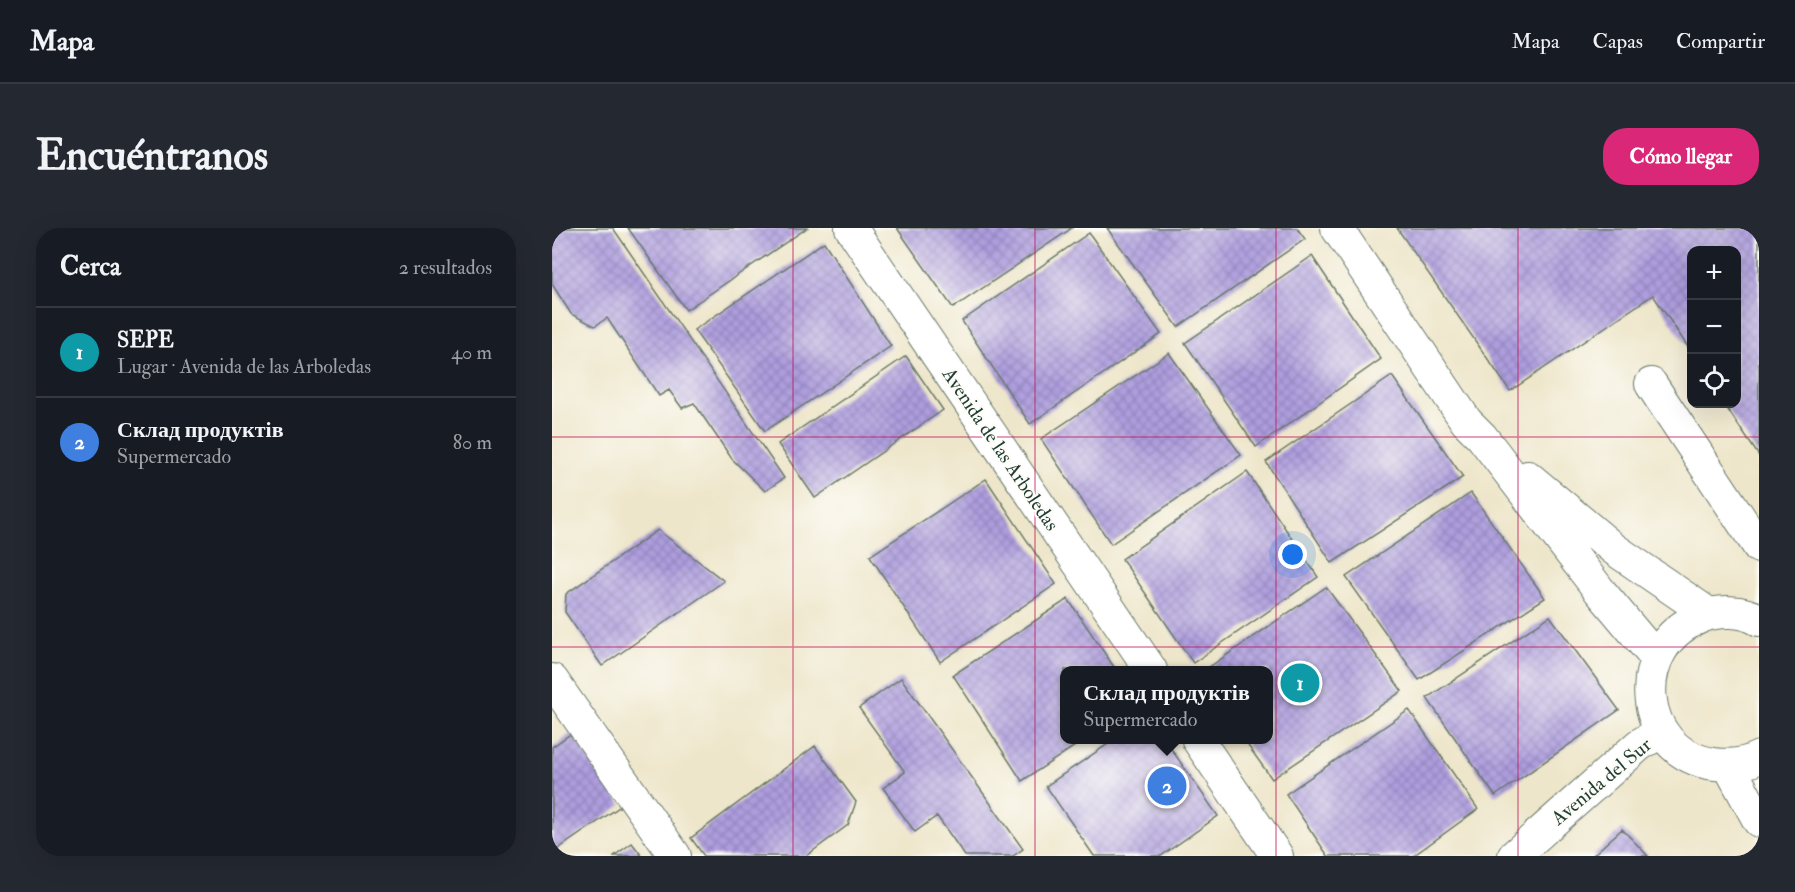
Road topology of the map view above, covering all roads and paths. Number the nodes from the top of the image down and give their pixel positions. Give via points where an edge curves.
1 (851, 228) edge
2 (1337, 228) edge
3 (1651, 384) dead end
4 (1482, 437) junction
5 (1759, 547) edge
6 (1709, 614) junction
7 (1759, 620) edge
8 (1656, 658) junction
9 (1148, 666) edge
10 (552, 680) edge
11 (1662, 731) junction
12 (1201, 744) edge
13 (1759, 758) edge
14 (1729, 766) junction
15 (1759, 821) edge
16 (675, 856) edge
17 (1277, 856) edge
18 (1514, 856) edge

1 - 9 street, Avenida de las Arboledas
2 - 4 street via 1466,421
3 - 5 street
4 - 6 street via 1614,549
4 - 8 street
6 - 7 street via 1732,612
6 - 8 street via 1688,622 1670,637
8 - 11 street via 1649,683 1652,708
10 - 16 street
11 - 14 street via 1680,750 1695,758
11 - 18 street, Avenida del Sur via 1639,745
12 - 17 street
13 - 14 street
14 - 15 street

